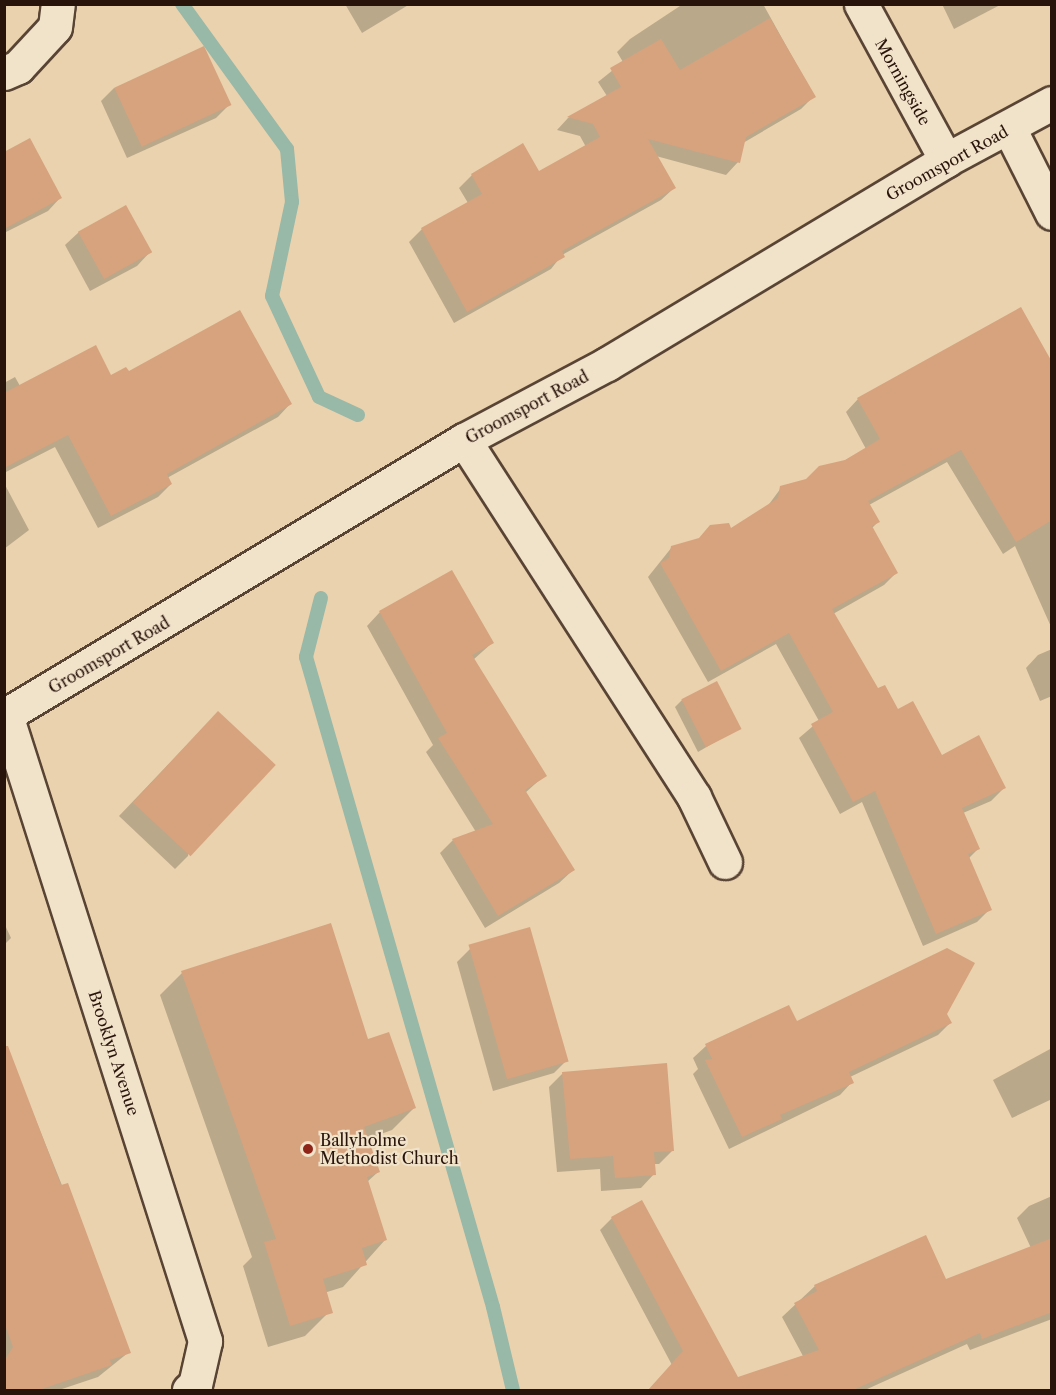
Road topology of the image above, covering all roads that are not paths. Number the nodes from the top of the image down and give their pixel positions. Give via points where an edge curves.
1 (58, 4) edge
2 (861, 4) edge
3 (4, 73) edge
4 (1052, 103) edge
5 (1009, 128) junction
6 (946, 160) junction
7 (1052, 213) edge
8 (464, 440) junction
9 (5, 715) edge
10 (725, 862) dead end
11 (189, 1390) edge

1 - 3 street via 55,27 18,67
2 - 6 street, Morningside
4 - 5 street, Groomsport Road
5 - 6 street, Groomsport Road
5 - 7 street
6 - 8 street, Groomsport Road via 607,364
8 - 9 street, Groomsport Road
8 - 10 street via 693,797
9 - 11 street, Brooklyn Avenue via 206,1341 195,1385

